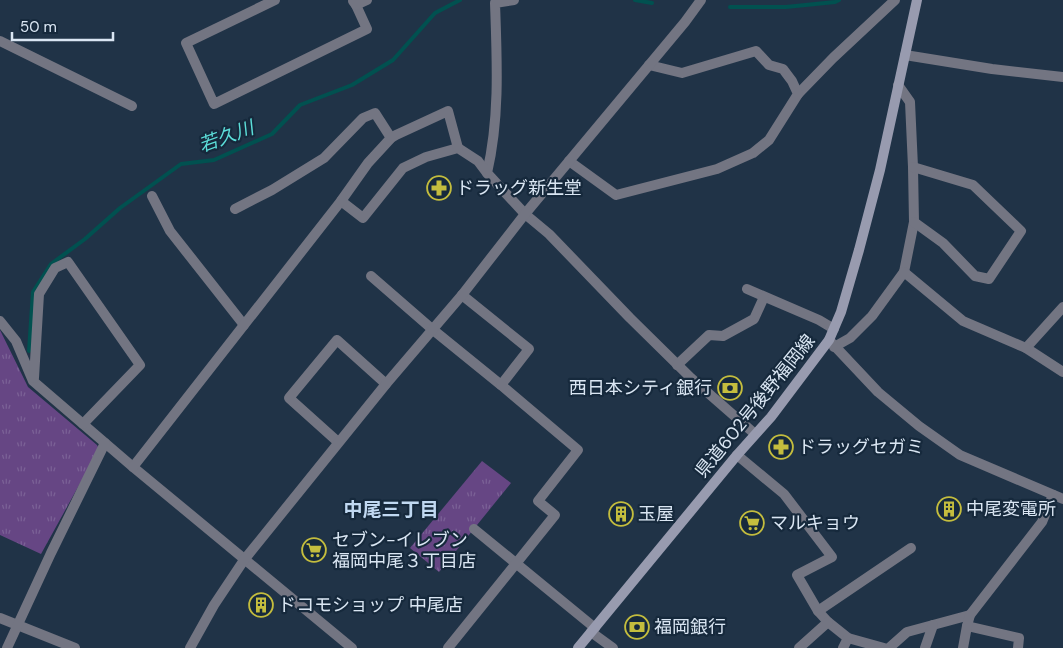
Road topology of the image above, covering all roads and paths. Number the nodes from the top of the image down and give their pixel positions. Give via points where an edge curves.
1 (275, 0) edge
2 (366, 0) edge
3 (514, 0) edge
4 (701, 0) edge
5 (895, 0) edge
6 (917, 0) edge
7 (354, 3) edge
8 (0, 41) edge
9 (906, 55) junction
10 (649, 65) junction
11 (1063, 77) edge
12 (898, 85) junction
13 (798, 94) junction
14 (132, 106) dead end
15 (391, 138) junction
16 (458, 148) junction
17 (569, 161) junction
18 (913, 167) junction
19 (487, 174) junction
20 (152, 196) dead end
21 (341, 201) junction
22 (235, 209) dead end
23 (525, 214) junction
24 (914, 222) junction
25 (904, 272) junction
26 (371, 276) dead end
27 (747, 289) dead end
28 (462, 294) junction
29 (764, 297) junction
30 (1063, 307) edge
31 (0, 321) edge
32 (244, 325) junction
33 (432, 329) junction
34 (834, 330) junction
35 (831, 344) junction
36 (1026, 348) junction
37 (677, 365) junction
38 (1063, 372) edge
39 (33, 381) junction
40 (386, 384) junction
41 (501, 385) junction
42 (83, 424) junction
43 (755, 434) junction
44 (338, 442) junction
45 (105, 443) junction
46 (737, 455) junction
47 (133, 467) junction
48 (1053, 495) junction
49 (1063, 500) edge
50 (474, 529) dead end
51 (911, 548) dead end
52 (244, 560) junction
53 (516, 564) junction
54 (818, 610) junction
55 (970, 615) junction
56 (0, 618) edge
57 (828, 622) junction
58 (18, 625) junction
59 (933, 625) junction
60 (967, 626) junction
61 (593, 630) junction
62 (848, 638) junction
63 (7, 648) edge
64 (75, 648) edge
65 (190, 648) edge
66 (352, 648) edge
67 (448, 648) edge
68 (578, 648) edge
69 (613, 648) edge
70 (799, 648) edge
71 (843, 648) edge
72 (884, 648) edge
73 (889, 648) edge
74 (925, 648) edge
75 (963, 648) edge
76 (1018, 648) edge

1 - 7 street via 186,43 214,104 367,29
2 - 7 street
3 - 19 street via 495,3 497,84
4 - 10 street
5 - 13 street
6 - 9 main road, 県道602号後野福岡線
8 - 14 street
9 - 11 street
9 - 12 main road, 県道602号後野福岡線
10 - 13 street via 682,74 756,51 770,65 782,69
10 - 17 street
12 - 18 street via 910,102
12 - 34 main road, 県道602号後野福岡線 via 880,170
13 - 17 street via 770,140 753,153 717,169 616,195
15 - 16 street via 448,111
15 - 21 street
15 - 22 street via 375,113 363,118 324,158
16 - 19 street via 478,161
16 - 21 street via 403,168 363,218
17 - 23 street
18 - 24 street
18 - 24 street via 973,185 1021,231 989,279 975,276 943,243
19 - 23 street
20 - 32 street via 170,231
21 - 32 street
23 - 28 street
23 - 37 street via 549,234
24 - 25 street
25 - 35 street via 872,316 850,338
25 - 36 street via 963,321
26 - 33 street
27 - 29 street
28 - 33 street
28 - 41 street via 529,349
29 - 34 street via 819,320
29 - 37 street via 754,319 723,336 709,335
30 - 36 street
31 - 39 street via 16,341
32 - 47 street
33 - 40 street
33 - 41 street
34 - 35 main road, 県道602号後野福岡線
35 - 43 main road, 県道602号後野福岡線
35 - 48 street via 878,392 960,456
36 - 38 street
37 - 43 street
39 - 42 street
39 - 42 street via 39,294 55,268 68,262 140,365
40 - 44 street
40 - 44 street via 337,340 289,398
41 - 53 street via 578,450 538,501 556,515
42 - 45 street
43 - 46 main road, 県道602号後野福岡線
44 - 52 street
45 - 47 street
45 - 58 street
46 - 54 street via 784,494 832,557 797,575
46 - 61 main road, 県道602号後野福岡線
47 - 52 street
48 - 49 street
48 - 55 street via 1042,522
50 - 53 street
51 - 54 street
52 - 65 street
52 - 66 street
53 - 61 street
53 - 67 street
54 - 57 street
55 - 59 street
55 - 60 street
56 - 58 street
57 - 62 street
57 - 70 street
58 - 63 street
58 - 64 street
59 - 73 street via 907,632
59 - 74 street
60 - 75 street
60 - 76 street via 1019,638
61 - 68 main road, 県道602号後野福岡線
61 - 69 street
62 - 71 street
62 - 72 street

